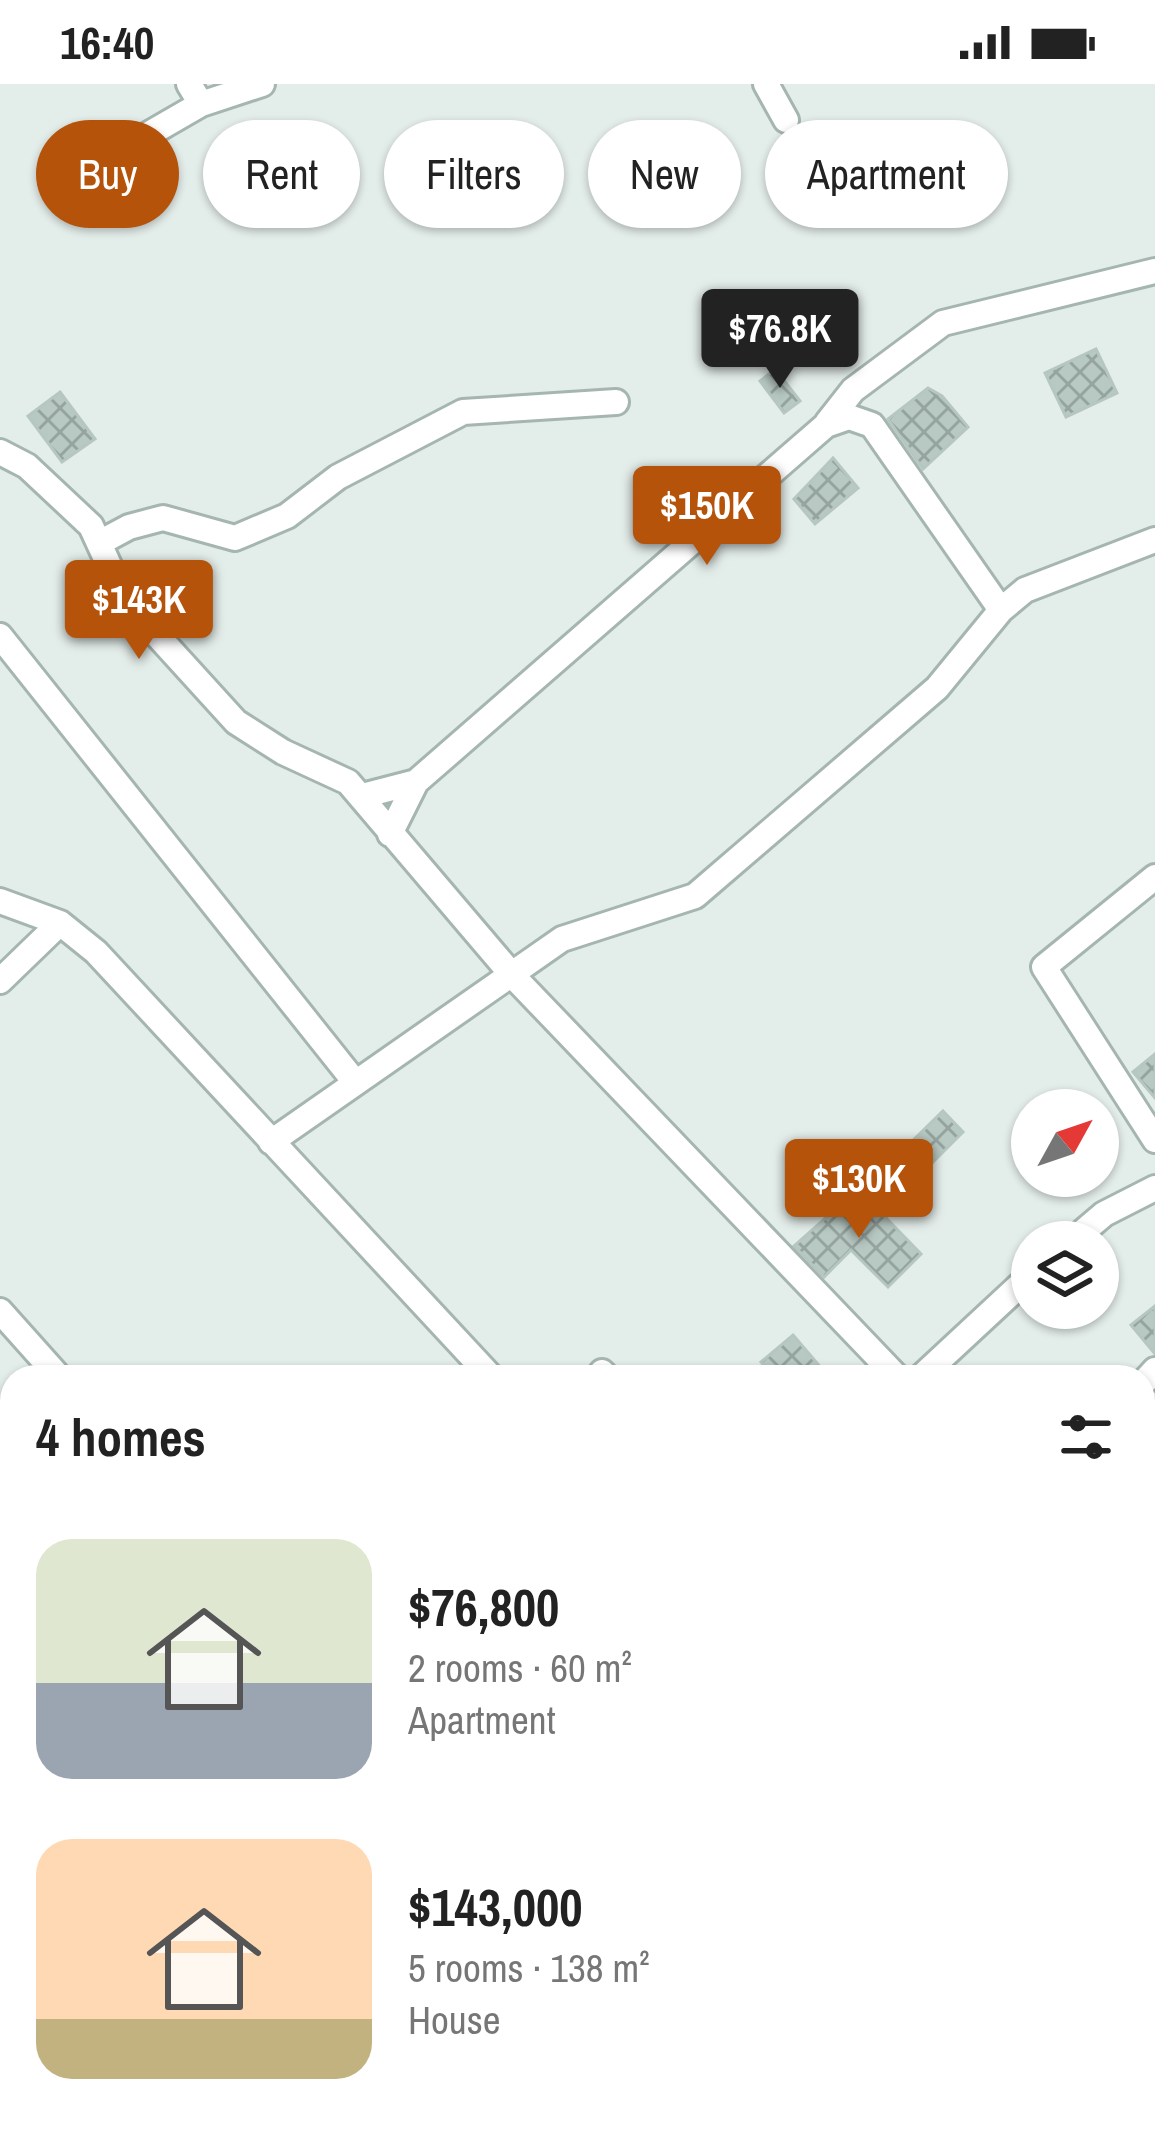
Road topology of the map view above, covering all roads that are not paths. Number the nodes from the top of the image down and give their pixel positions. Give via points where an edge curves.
1 (262, 84) edge
2 (766, 84) edge
3 (195, 94) edge
4 (157, 120) edge
5 (786, 120) dead end
6 (1155, 271) edge
7 (616, 402) dead end
8 (826, 425) junction
9 (0, 452) edge
10 (1155, 540) edge
11 (101, 542) junction
12 (1001, 610) junction
13 (0, 636) edge
14 (416, 782) junction
15 (362, 796) junction
16 (390, 834) junction
17 (1155, 878) edge
18 (0, 901) edge
19 (60, 923) junction
20 (513, 976) junction
21 (0, 981) edge
22 (355, 1082) junction
23 (1155, 1140) edge
24 (272, 1142) junction
25 (1155, 1188) edge
26 (1096, 1221) edge
27 (1011, 1293) edge
28 (0, 1311) edge
29 (47, 1365) edge
30 (480, 1365) edge
31 (886, 1365) edge
32 (934, 1365) edge

1 - 3 street
2 - 5 street
3 - 4 street
6 - 8 street via 943,323 853,390
7 - 11 street via 464,412 236,538 163,518
8 - 12 street via 849,417 872,425
8 - 14 street
9 - 11 street via 27,466
10 - 12 street via 1024,590
11 - 15 street via 124,600 236,722 328,768
12 - 20 street via 937,688 695,896 562,939
13 - 22 street
14 - 15 street
14 - 16 street
15 - 16 street
16 - 20 street
17 - 23 street via 1044,967
18 - 19 street
19 - 21 street
19 - 24 street via 97,952
20 - 22 street
20 - 31 street
22 - 24 street
24 - 30 street
25 - 26 street
27 - 32 street
28 - 29 street

